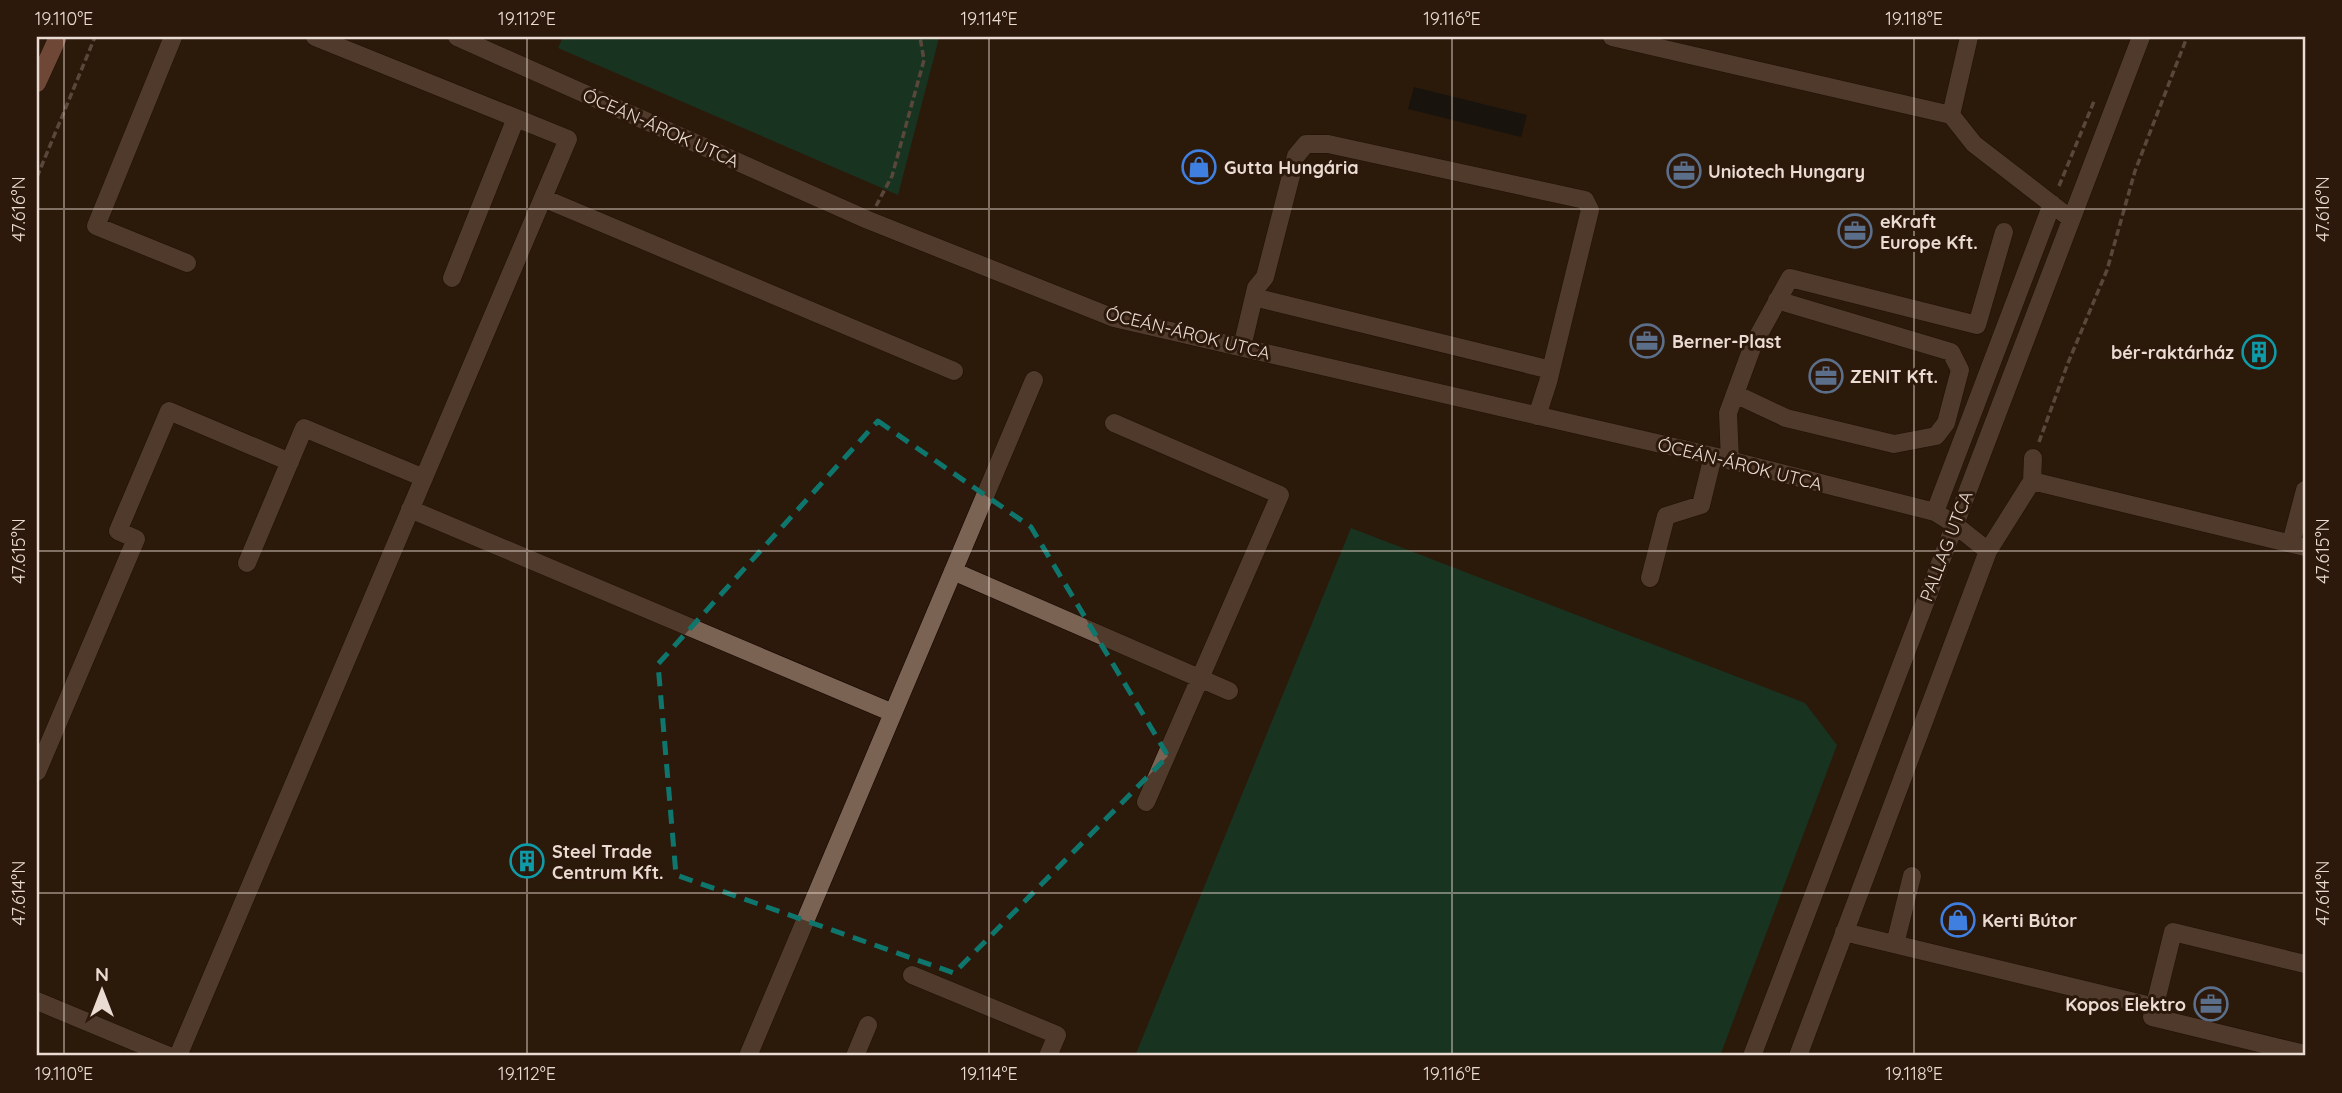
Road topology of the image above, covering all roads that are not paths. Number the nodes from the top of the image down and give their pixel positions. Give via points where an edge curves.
1 (58, 37) edge
2 (173, 37) edge
3 (315, 37) edge
4 (457, 37) edge
5 (1612, 37) edge
6 (1969, 37) edge
7 (2141, 37) edge
8 (37, 83) edge
9 (1951, 115) junction
10 (516, 118) junction
11 (543, 198) junction
12 (2052, 204) junction
13 (2071, 219) junction
14 (2004, 232) dead end
15 (187, 263) dead end
16 (452, 278) dead end
17 (1254, 297) junction
18 (1777, 300) junction
19 (1242, 347) junction
20 (1551, 370) junction
21 (954, 371) dead end
22 (1034, 380) dead end
23 (1735, 394) junction
24 (1537, 416) junction
25 (1114, 423) dead end
26 (1721, 458) junction
27 (2033, 458) road end
28 (290, 462) junction
29 (424, 478) junction
30 (2032, 481) junction
31 (2305, 490) edge
32 (410, 509) junction
33 (1935, 512) junction
34 (1954, 524) junction
35 (2298, 545) edge
36 (1988, 551) junction
37 (247, 563) dead end
38 (953, 571) junction
39 (1650, 578) dead end
40 (1200, 678) junction
41 (1229, 691) dead end
42 (893, 713) junction
43 (37, 772) edge
44 (1146, 802) dead end
45 (1912, 876) dead end
46 (1844, 932) junction
47 (1895, 944) junction
48 (2305, 964) edge
49 (912, 975) dead end
50 (37, 1001) edge
51 (2155, 1007) junction
52 (868, 1025) dead end
53 (2305, 1054) edge
54 (169, 1056) edge
55 (178, 1056) edge
56 (748, 1056) edge
57 (855, 1056) edge
58 (1048, 1056) edge
59 (1752, 1056) edge
60 (1798, 1056) edge

1 - 8 main road
2 - 15 street via 96,226
3 - 10 street
4 - 19 street, ÓCEÁN-ÁROK UTCA via 868,220 1114,318
5 - 9 street
6 - 9 street
7 - 13 street, PALLAG UTCA
9 - 12 street via 1974,144
10 - 11 street via 568,139
10 - 16 street
11 - 21 street
11 - 29 street
12 - 13 street
12 - 33 street
13 - 34 street, PALLAG UTCA
14 - 18 street via 1977,325 1790,278
17 - 19 street
17 - 20 street
17 - 20 street via 1265,277 1296,156 1306,144 1328,144 1585,201 1590,210
18 - 23 street via 1753,345
18 - 23 street via 1951,352 1960,370 1946,424 1936,436 1894,444 1786,418
19 - 24 street, ÓCEÁN-ÁROK UTCA
20 - 24 street
22 - 38 street
23 - 26 street
24 - 26 street, ÓCEÁN-ÁROK UTCA
25 - 40 street via 1280,495
26 - 33 street, ÓCEÁN-ÁROK UTCA
26 - 39 street via 1701,505 1666,516
27 - 30 street
28 - 29 street via 304,428
28 - 37 street
28 - 43 street via 169,411 118,531 136,539
29 - 32 street
30 - 35 street
30 - 36 street
31 - 35 street
32 - 42 street
32 - 55 street
33 - 34 street, ÓCEÁN-ÁROK UTCA
34 - 36 street, ÓCEÁN-ÁROK UTCA
34 - 59 street, PALLAG UTCA
36 - 46 street
38 - 40 street
38 - 42 street
40 - 41 street
40 - 44 street
42 - 56 street
45 - 47 street
46 - 47 street
46 - 60 street
47 - 51 street
48 - 51 street via 2173,932
49 - 58 street via 1057,1035
50 - 54 street
51 - 53 street via 2152,1017
52 - 57 street

